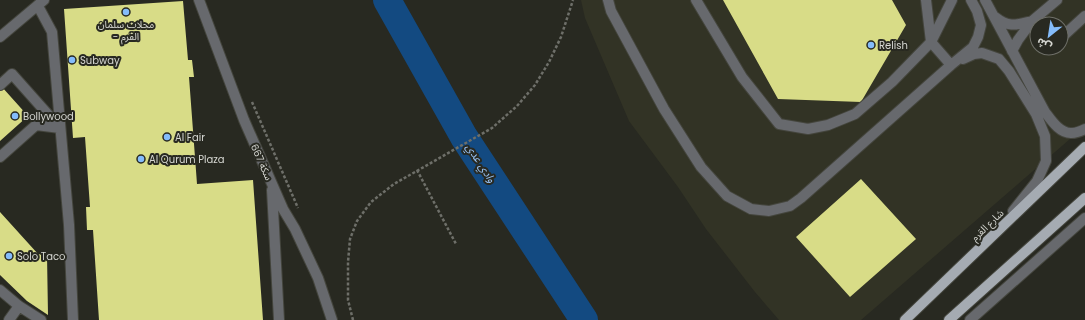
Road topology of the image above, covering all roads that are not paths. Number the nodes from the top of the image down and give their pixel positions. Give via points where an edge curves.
1 (199, 0) edge
2 (608, 0) edge
3 (696, 0) edge
4 (926, 0) edge
5 (952, 0) edge
6 (971, 0) edge
7 (985, 0) edge
8 (1057, 0) edge
9 (41, 3) edge
10 (992, 15) junction
11 (1038, 16) edge
12 (1085, 16) edge
13 (1029, 22) edge
14 (1029, 25) edge
15 (1069, 31) edge
16 (0, 37) edge
17 (931, 42) junction
18 (1012, 51) junction
19 (950, 65) junction
20 (0, 85) edge
21 (60, 128) junction
22 (1085, 129) edge
23 (1085, 147) edge
24 (0, 157) edge
25 (272, 184) junction
26 (1085, 198) edge
27 (1085, 218) edge
28 (994, 235) junction
29 (0, 290) edge
30 (19, 306) junction
31 (10, 320) edge
32 (41, 320) edge
33 (73, 320) edge
34 (279, 320) edge
35 (332, 320) edge
36 (905, 320) edge
37 (949, 320) edge
38 (970, 320) edge

1 - 25 street, سكة 667 via 244,120
2 - 19 street via 656,94 701,167 727,196 751,209 769,211 790,206
3 - 17 street via 742,77 779,124 808,129 828,125 855,114 892,82
4 - 17 street
5 - 17 street
6 - 19 street via 981,25 978,37 973,46
7 - 10 street
8 - 11 street
9 - 16 street
9 - 21 street via 52,32
10 - 13 street via 1002,23 1015,25
10 - 18 street
12 - 15 street
14 - 18 street
17 - 19 street
18 - 22 street via 1054,124 1065,133 1074,134
19 - 28 street via 974,54 999,59 1036,114 1045,136 1046,161 1037,181
20 - 21 street via 12,74
21 - 24 street via 36,125
21 - 33 street via 69,225
23 - 28 main road, شارع القرم
25 - 34 street
25 - 35 street, سكة 667 via 318,278
26 - 37 main road
27 - 38 street
28 - 36 main road, شارع القرم
29 - 30 street
30 - 31 street
30 - 32 street

